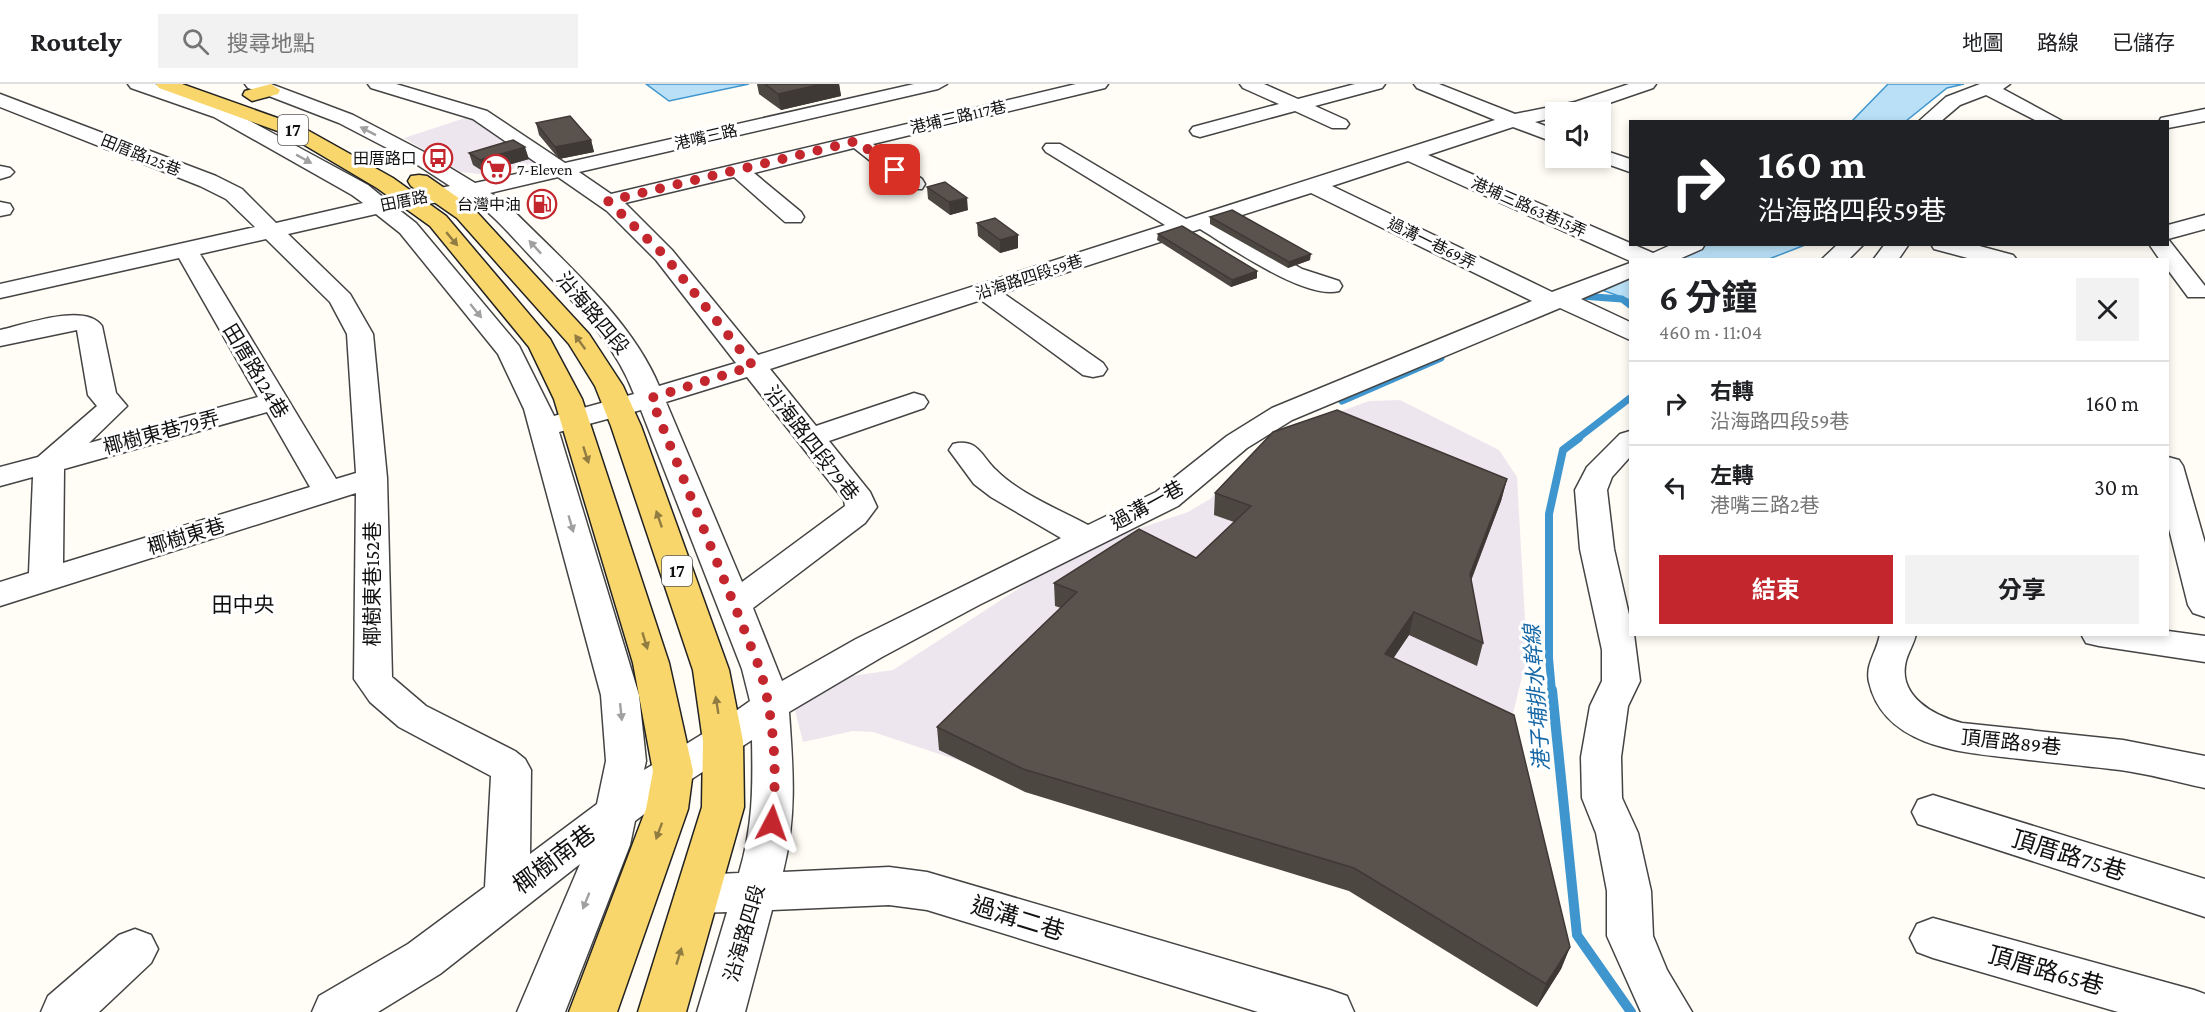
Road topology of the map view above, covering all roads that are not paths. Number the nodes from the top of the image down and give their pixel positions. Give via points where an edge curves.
1 (136, 84) edge
2 (165, 84) edge
3 (218, 84) edge
4 (377, 84) edge
5 (938, 84) edge
6 (1099, 84) edge
7 (1249, 84) edge
8 (1376, 84) edge
9 (1423, 84) edge
10 (1603, 84) edge
11 (1647, 84) edge
12 (1994, 86) edge
13 (259, 90) edge
14 (1623, 92) junction
15 (0, 100) edge
16 (1296, 105) junction
17 (2205, 115) edge
18 (49, 118) junction
19 (1514, 120) junction
20 (1929, 120) edge
21 (2052, 120) edge
22 (2169, 122) edge
23 (1339, 124) dead end
24 (10, 125) dead end
25 (1200, 131) dead end
26 (1545, 133) edge
27 (857, 141) junction
28 (1053, 148) dead end
29 (1409, 154) junction
30 (1611, 159) edge
31 (1629, 166) edge
32 (563, 170) junction
33 (738, 170) junction
34 (914, 184) dead end
35 (1313, 185) junction
36 (608, 201) junction
37 (422, 202) junction
38 (793, 217) dead end
39 (2205, 222) edge
40 (1193, 224) junction
41 (2169, 232) edge
42 (274, 235) junction
43 (1689, 246) edge
44 (1850, 246) edge
45 (1896, 246) edge
46 (1957, 246) edge
47 (2162, 246) edge
48 (1979, 249) edge
49 (188, 254) junction
50 (1644, 258) edge
51 (1661, 258) edge
52 (1836, 258) edge
53 (1887, 258) edge
54 (2000, 258) edge
55 (1629, 270) edge
56 (1330, 286) dead end
57 (2169, 290) edge
58 (0, 291) edge
59 (984, 291) junction
60 (2201, 292) edge
61 (1559, 300) junction
62 (0, 301) edge
63 (1620, 328) edge
64 (0, 338) edge
65 (753, 366) junction
66 (1093, 369) dead end
67 (651, 398) junction
68 (274, 401) junction
69 (914, 402) dead end
70 (618, 408) junction
71 (559, 424) junction
72 (810, 438) junction
73 (1629, 441) edge
74 (964, 450) dead end
75 (48, 463) junction
76 (2169, 471) edge
77 (0, 477) edge
78 (372, 478) junction
79 (328, 492) junction
80 (1086, 537) junction
81 (2190, 568) edge
82 (46, 579) junction
83 (0, 594) edge
84 (734, 605) junction
85 (1897, 636) edge
86 (2113, 636) edge
87 (2205, 649) edge
88 (770, 706) junction
89 (723, 741) junction
90 (673, 771) junction
91 (2205, 772) edge
92 (1933, 812) dead end
93 (615, 813) junction
94 (755, 893) junction
95 (697, 894) junction
96 (507, 895) junction
97 (2205, 898) edge
98 (1933, 938) dead end
99 (135, 949) dead end
100 (65, 1012) edge
101 (336, 1012) edge
102 (541, 1012) edge
103 (592, 1012) edge
104 (662, 1012) edge
105 (721, 1012) edge
106 (1330, 1012) edge
107 (1668, 1012) edge
108 (2194, 1012) edge

1 -> 37 street via 221,112 360,190
2 - 37 main road, 17 via 292,130
3 - 13 main road, 17
4 - 32 street, 沿海路四段79巷 via 480,115
5 - 32 street, 港嘴三路
6 - 27 street, 港埔三路117巷
7 - 16 street
8 - 16 street
9 - 19 street
10 - 14 street
11 - 14 street, 沿海路四段59巷
12 - 20 street via 1953,101
12 - 21 street
13 - 37 main road, 17 via 409,174
37 -> 13 street via 417,156 346,119
14 - 19 street, 沿海路四段59巷 via 1579,107
15 - 18 street, 田厝路125巷
16 - 23 street
16 - 25 street
17 - 22 street
18 - 24 street
18 - 42 street, 田厝路125巷 via 234,194
19 - 26 street
19 - 29 street, 沿海路四段59巷
27 - 33 street, 港埔三路117巷
27 - 34 street
28 - 40 street
29 - 35 street, 沿海路四段59巷
29 - 50 street, 港埔三路63巷15弄
30 - 31 street
32 - 36 street, 沿海路四段79巷
32 - 37 street, 港嘴三路
33 - 36 street, 港埔三路117巷
33 - 38 street
35 - 40 street, 沿海路四段59巷
35 - 61 street, 過溝一巷69弄
36 - 65 street, 沿海路四段79巷 via 664,255
37 - 42 street, 田厝路
67 -> 37 street, 沿海路四段 via 618,338 495,205
70 -> 37 main road, 沿海路四段 / 17 via 580,340 465,213
37 -> 71 street via 408,228 510,352 538,408
39 - 41 street
40 - 56 street via 1293,274
40 - 59 street, 沿海路四段59巷
42 - 49 street, 田厝路
42 - 78 street, 椰樹東巷152巷 via 341,300 360,334
43 - 51 street
44 - 52 street
45 - 53 street
46 - 48 street
47 - 60 street
48 - 54 street
49 - 58 street, 田厝路
49 - 62 street, 田厝路
49 - 68 street, 田厝路124巷
55 - 61 street, 過溝一巷
57 - 60 street
59 - 65 street, 沿海路四段59巷
59 - 66 street
61 - 63 street, 過溝一巷69弄
61 - 80 street, 過溝一巷 via 1282,414 1237,442 1167,499
64 - 75 street via 75,321 89,326 102,395 113,406
65 - 67 street, 沿海路四段59巷
65 - 72 street, 沿海路四段79巷
67 - 70 street, 沿海路四段59巷
67 - 84 street, 沿海路四段
68 - 75 street, 椰樹東巷79弄
68 - 79 street, 田厝路124巷
69 - 72 street
70 - 71 street, 沿海路四段59巷
89 -> 70 main road, 沿海路四段 / 17 via 711,670
71 -> 90 main road via 651,663
71 -> 93 street via 620,695 626,761
72 - 84 street, 沿海路四段79巷 via 859,499 861,507
73 - 107 street via 1598,474 1591,490 1597,549 1620,650 1621,681 1609,706 1601,757 1602,798 1617,833 1629,891 1630,936 1650,984
74 - 80 street via 985,477 1002,490
75 - 77 street, 椰樹東巷79弄
75 - 82 street
76 - 81 street
78 - 79 street, 椰樹東巷
78 - 96 street, 椰樹東巷152巷 via 373,679 395,707 510,770
79 - 82 street, 椰樹東巷
80 - 88 street, 過溝一巷 via 869,648
82 - 83 street, 椰樹東巷
84 - 88 street, 沿海路四段 via 760,669
85 - 91 street, 頂厝路89巷 via 1886,671 1892,693 1917,722 1939,732 1962,738 2123,755
86 - 87 street
88 - 89 street, 椰樹南巷
88 - 94 street, 沿海路四段 via 774,803 770,843
89 - 90 street, 椰樹南巷
89 - 95 main road, 沿海路四段 / 17 via 723,807
90 - 93 street, 椰樹南巷
90 -> 103 main road via 667,809
92 - 97 street, 頂厝路75巷
93 - 96 street, 椰樹南巷
93 -> 102 street via 609,845
94 - 95 street, 過溝二巷
94 - 105 street, 沿海路四段
94 - 106 street, 過溝二巷 via 889,886 927,891
104 -> 95 main road, 沿海路四段 / 17
96 - 101 street, 椰樹南巷 via 424,959
98 - 108 street, 頂厝路65巷
99 - 100 street

